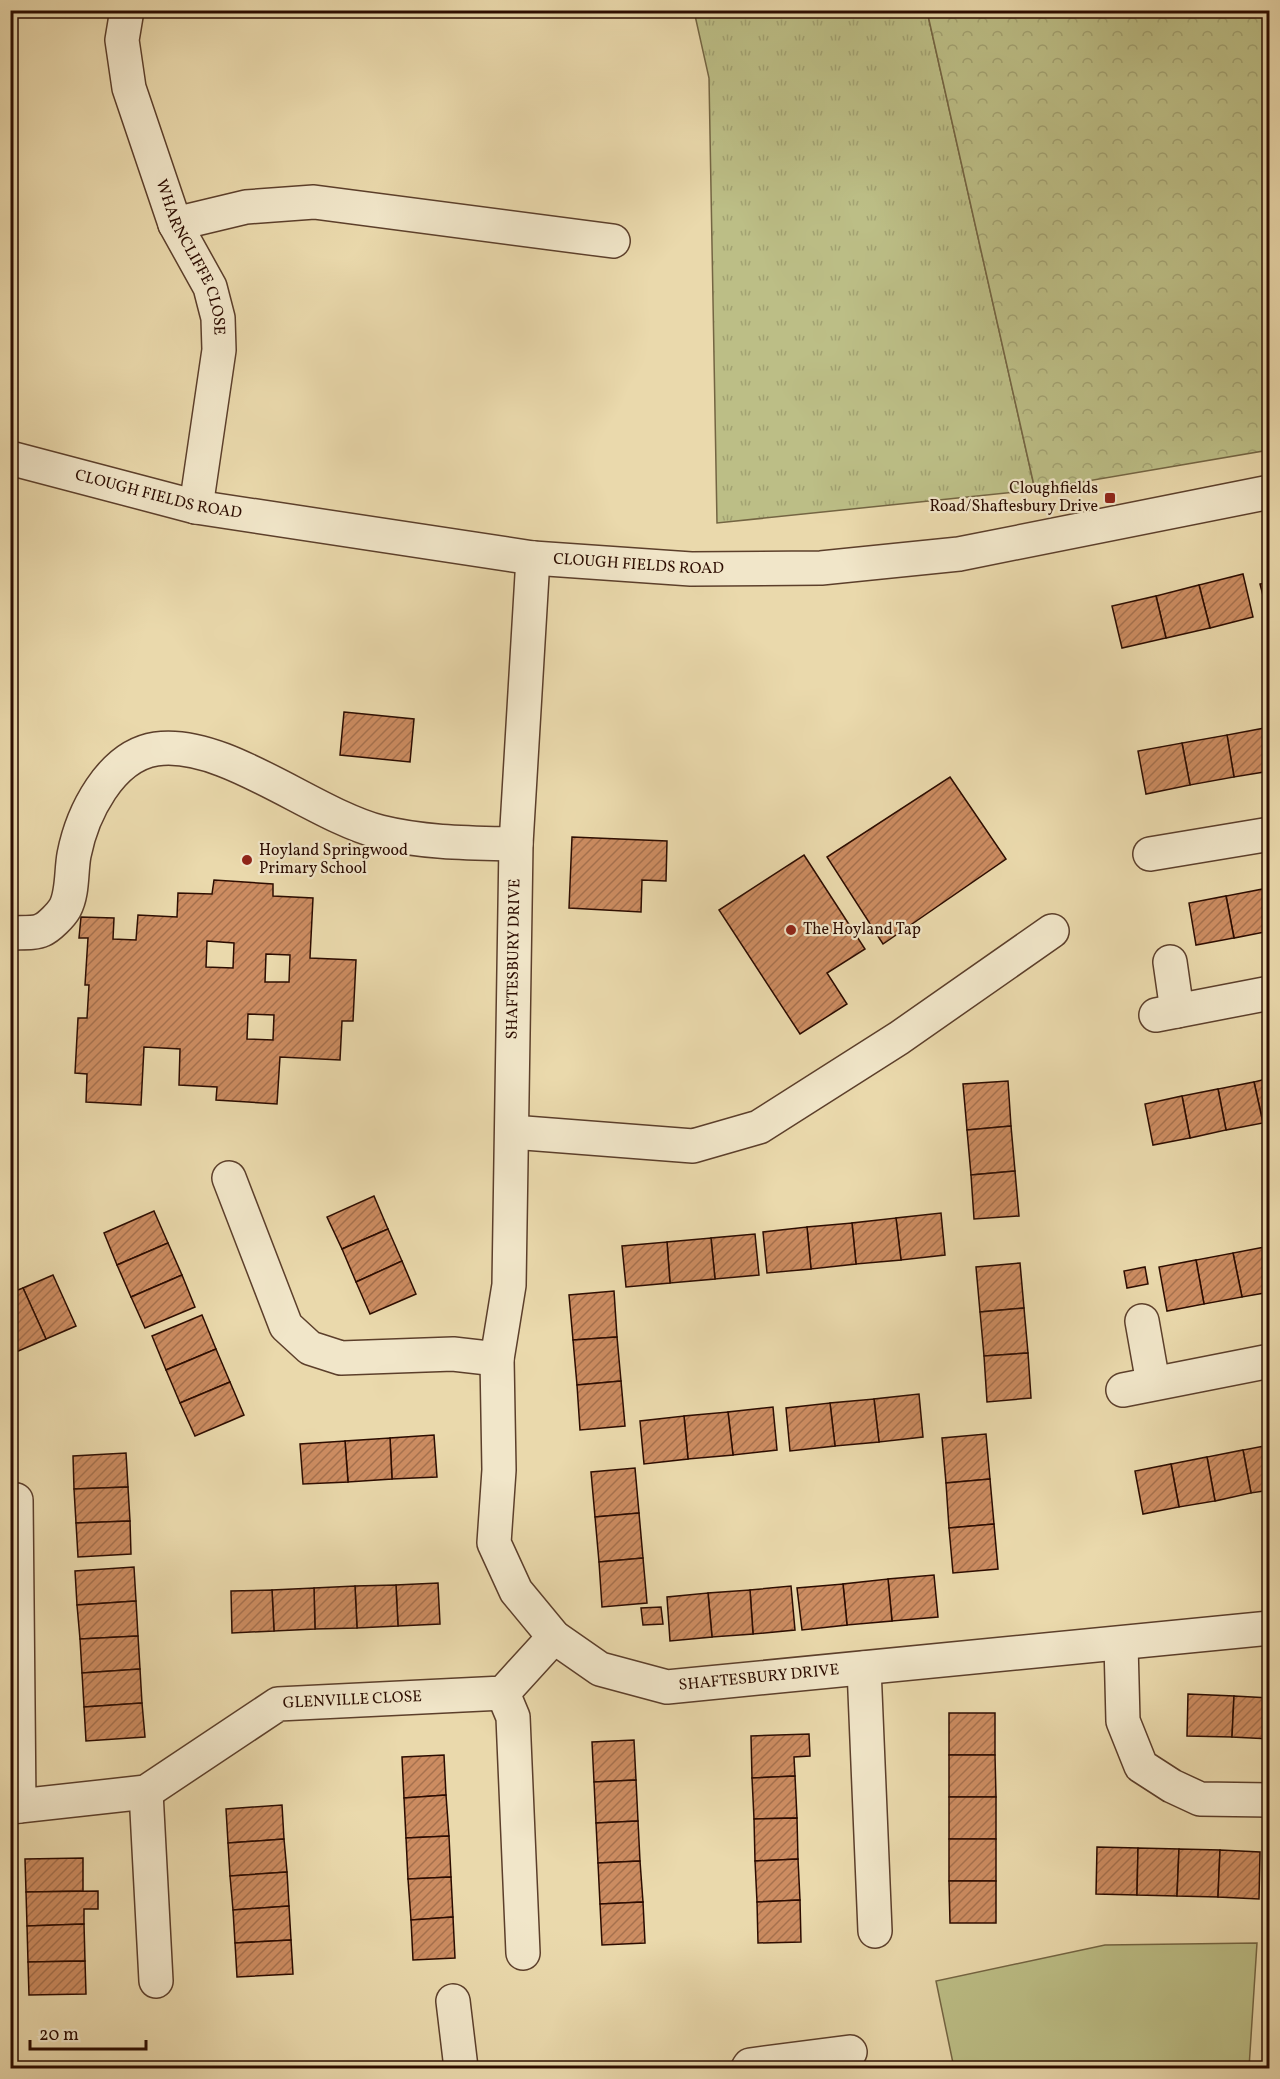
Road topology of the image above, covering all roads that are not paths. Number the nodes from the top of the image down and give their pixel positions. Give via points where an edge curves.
1 (127, 10) edge
2 (175, 224) junction
3 (613, 241) dead end
4 (10, 458) edge
5 (1269, 492) edge
6 (196, 507) junction
7 (533, 558) junction
8 (1269, 834) edge
9 (516, 844) junction
10 (1150, 854) dead end
11 (1052, 931) dead end
12 (10, 933) edge
13 (1170, 962) dead end
14 (1269, 993) edge
15 (512, 1132) junction
16 (229, 1179) dead end
17 (1142, 1321) dead end
18 (497, 1359) junction
19 (1269, 1361) edge
20 (14, 1515) edge
21 (1269, 1628) edge
22 (554, 1637) junction
23 (1121, 1644) junction
24 (864, 1668) junction
25 (503, 1693) junction
26 (147, 1792) junction
27 (1269, 1800) edge
28 (15, 1807) edge
29 (876, 1931) dead end
30 (523, 1953) dead end
31 (156, 1981) dead end
32 (453, 2001) dead end
33 (850, 2052) dead end
34 (461, 2068) edge
35 (748, 2068) edge

1 - 2 street, WHARNCLIFFE CLOSE via 122,40 129,88
2 - 3 street via 246,207 314,202
2 - 6 street, WHARNCLIFFE CLOSE via 210,287 218,318 216,370
4 - 6 street, CLOUGH FIELDS ROAD
5 - 7 street, CLOUGH FIELDS ROAD via 959,554 821,568 691,569
6 - 7 street, CLOUGH FIELDS ROAD
7 - 9 street, SHAFTESBURY DRIVE
8 - 10 street
9 - 12 street via 432,841 379,832 227,763 192,751 157,749 137,754 114,773 88,810 74,854 65,909 41,931
9 - 15 street, SHAFTESBURY DRIVE
11 - 15 street via 899,1038 759,1127 693,1146
13 - 14 street via 1167,1013
15 - 18 street, SHAFTESBURY DRIVE via 509,1285
16 - 18 street via 286,1326 310,1348 341,1358 453,1354
17 - 19 street via 1138,1387
18 - 22 street, SHAFTESBURY DRIVE via 499,1470 494,1543 516,1591
20 - 28 street
21 - 23 street, SHAFTESBURY DRIVE
22 - 24 street, SHAFTESBURY DRIVE via 600,1669 667,1687
22 - 25 street
23 - 24 street, SHAFTESBURY DRIVE
23 - 27 street via 1123,1721 1141,1766 1200,1798
24 - 29 street
25 - 26 street, GLENVILLE CLOSE via 278,1704
25 - 30 street via 513,1717
26 - 28 street, GLENVILLE CLOSE
26 - 31 street
32 - 34 street
33 - 35 street

